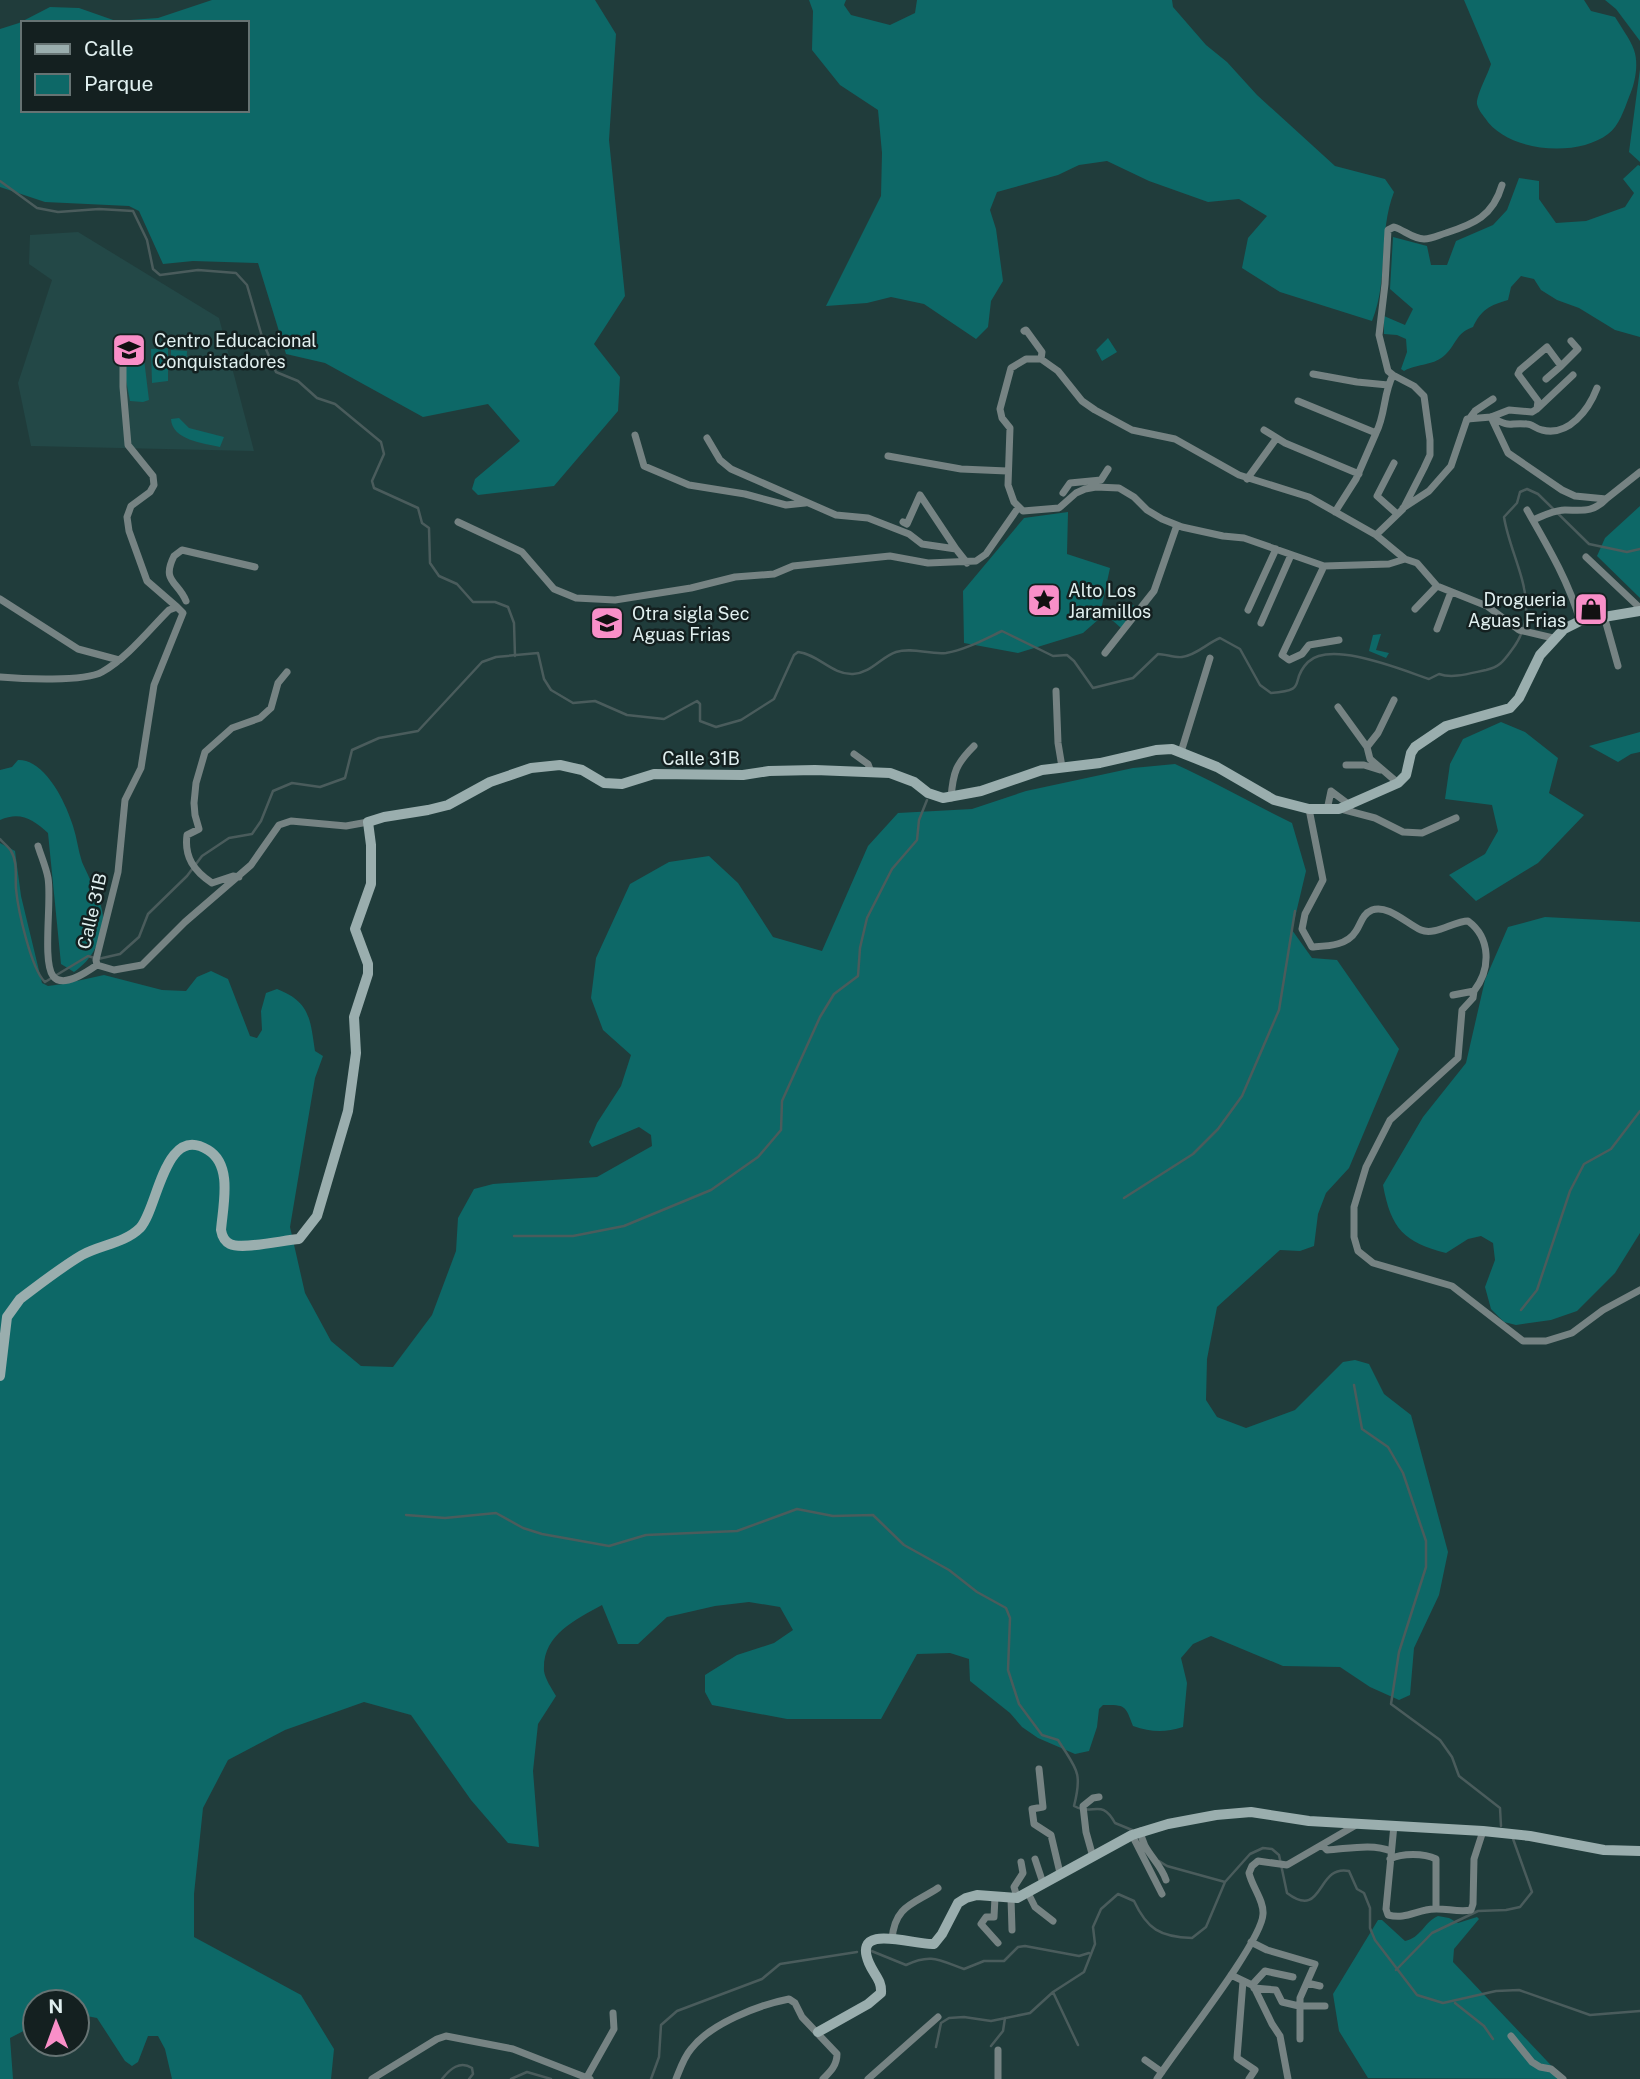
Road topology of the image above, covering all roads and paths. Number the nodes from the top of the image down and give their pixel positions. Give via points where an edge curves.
1 (1502, 185) dead end
2 (1024, 331) dead end
3 (1571, 341) dead end
4 (123, 353) dead end
5 (1041, 359) junction
6 (1561, 366) junction
7 (1314, 374) dead end
8 (1393, 375) junction
9 (1573, 375) dead end
10 (1546, 379) dead end
11 (1388, 385) junction
12 (1597, 388) dead end
13 (1493, 399) dead end
14 (1298, 401) dead end
15 (1537, 409) junction
16 (1490, 417) junction
17 (1469, 419) junction
18 (1264, 430) dead end
19 (1376, 433) junction
20 (635, 435) dead end
21 (707, 438) dead end
22 (1276, 439) junction
23 (888, 457) dead end
24 (1394, 463) dead end
25 (1108, 469) dead end
26 (1007, 471) junction
27 (1640, 472) edge
28 (1359, 474) junction
29 (1247, 479) junction
30 (1063, 493) dead end
31 (1606, 499) junction
32 (805, 503) junction
33 (1018, 508) junction
34 (1527, 510) dead end
35 (1400, 511) junction
36 (1335, 512) junction
37 (1533, 520) junction
38 (458, 522) dead end
39 (903, 522) dead end
40 (1177, 525) junction
41 (1376, 536) junction
42 (956, 549) junction
43 (1276, 550) junction
44 (1291, 555) junction
45 (1586, 557) dead end
46 (1405, 559) junction
47 (967, 563) junction
48 (1324, 566) junction
49 (255, 567) dead end
50 (1437, 586) junction
51 (1451, 592) junction
52 (0, 599) edge
53 (186, 601) dead end
54 (177, 607) junction
55 (1415, 609) dead end
56 (1248, 610) dead end
57 (1640, 610) edge
58 (1604, 616) junction
59 (1580, 621) junction
60 (1261, 623) dead end
61 (1437, 629) dead end
62 (1553, 638) junction
63 (1339, 640) dead end
64 (1105, 653) dead end
65 (1210, 658) dead end
66 (119, 660) junction
67 (1618, 666) dead end
68 (287, 672) dead end
69 (0, 677) edge
70 (1056, 691) dead end
71 (1395, 700) dead end
72 (1338, 707) dead end
73 (974, 746) dead end
74 (1367, 747) junction
75 (1181, 752) junction
76 (854, 754) dead end
77 (1346, 765) dead end
78 (1062, 767) junction
79 (1381, 770) junction
80 (870, 772) junction
81 (1398, 783) junction
82 (951, 798) junction
83 (1346, 807) junction
84 (1309, 809) junction
85 (1327, 810) junction
86 (1456, 818) dead end
87 (368, 822) junction
88 (38, 846) dead end
89 (239, 877) junction
90 (97, 961) junction
91 (1474, 990) junction
92 (1453, 995) dead end
93 (1640, 1290) edge
94 (0, 1376) edge
95 (1039, 1769) dead end
96 (1099, 1797) dead end
97 (1359, 1823) junction
98 (1394, 1825) junction
99 (1483, 1831) junction
100 (1136, 1833) junction
101 (1322, 1845) junction
102 (1640, 1851) edge
103 (1390, 1855) junction
104 (1093, 1857) junction
105 (1035, 1859) dead end
106 (1020, 1862) dead end
107 (1060, 1873) junction
108 (1166, 1880) dead end
109 (1043, 1884) junction
110 (938, 1888) dead end
111 (1028, 1892) junction
112 (1162, 1894) dead end
113 (995, 1897) junction
114 (1014, 1898) junction
115 (1436, 1909) junction
116 (1053, 1921) dead end
117 (1012, 1930) dead end
118 (892, 1939) junction
119 (1251, 1942) junction
120 (998, 1943) dead end
121 (1231, 1975) junction
122 (1293, 1977) dead end
123 (1243, 1981) junction
124 (1307, 1983) junction
125 (1253, 1986) junction
126 (1320, 1986) dead end
127 (1299, 2006) junction
128 (1325, 2006) dead end
129 (613, 2014) dead end
130 (938, 2017) dead end
131 (818, 2032) junction
132 (1511, 2036) dead end
133 (1300, 2039) dead end
134 (998, 2050) dead end
135 (1145, 2060) dead end
136 (1160, 2075) edge
137 (588, 2078) edge
138 (372, 2079) edge
139 (676, 2079) edge
140 (823, 2079) edge
141 (868, 2079) edge
142 (998, 2079) edge
143 (1248, 2079) edge
144 (1287, 2079) edge
145 (1563, 2079) edge

1 - 8 street via 1491,207 1471,225 1425,239 1394,227 1388,230 1380,335 1388,371
2 - 5 street via 1042,352
3 - 6 street via 1578,349
4 - 54 street via 128,445 153,476 154,485 131,506 129,531 148,581
5 - 26 street via 1026,359 1010,372 1000,410 1010,428
5 - 29 street via 1095,411 1132,430 1174,439
6 - 10 street
6 - 15 street via 1545,344 1522,366 1518,374 1538,401
7 - 11 street
8 - 11 street
8 - 35 street via 1424,396 1430,440 1430,454
9 - 15 street
11 - 19 street via 1384,418
12 - 16 street via 1586,412 1559,430 1541,430 1529,423 1507,426
13 - 17 street
14 - 19 street
15 - 16 street via 1509,410
16 - 17 street
16 - 31 street via 1508,453 1568,493
17 - 35 street via 1451,466 1429,491
18 - 22 street
19 - 28 street
20 - 32 street via 644,466 689,485 786,505
21 - 32 street via 731,469
22 - 28 street
22 - 29 street
23 - 26 street
24 - 35 street via 1377,496
25 - 30 street via 1101,480 1070,483
26 - 33 street
27 - 31 street
28 - 36 street
29 - 36 street via 1309,497
31 - 37 street via 1597,508 1561,510
32 - 42 street via 836,515 868,517 922,544
33 - 40 street via 1054,509 1076,493 1108,487 1126,491 1147,510
33 - 47 street via 982,558
34 - 37 street
35 - 41 street
36 - 41 street
37 - 59 street
38 - 47 street via 522,552 554,589 584,599 615,600 774,574 793,566 890,556
39 - 42 street via 907,524 920,495
40 - 43 street via 1244,538
40 - 64 street via 1154,591
41 - 46 street
42 - 47 street
43 - 44 street
43 - 56 street
44 - 48 street
44 - 60 street
45 - 57 street
46 - 48 street via 1389,564
46 - 50 street via 1417,563
48 - 63 street via 1282,655 1289,660 1308,645
49 - 53 street via 182,550 174,556 169,573
50 - 51 street
50 - 55 street
51 - 61 street
51 - 62 street via 1487,606 1519,630
52 - 66 street via 78,649
54 - 66 street
54 - 90 street, Calle 31B via 183,617 154,685 142,768 125,800 118,872
57 - 58 street
58 - 59 street
58 - 67 street
59 - 62 street
62 - 81 street via 1510,708 1446,726 1411,753 1406,775
65 - 75 street
66 - 69 street via 100,674
68 - 89 street via 278,683 271,708 260,718 232,728 205,752 196,783 199,829 187,835 186,847 192,865 212,883
70 - 78 street
71 - 74 street
72 - 74 street
73 - 82 street via 953,775
74 - 79 street via 1370,759
75 - 78 street via 1156,750
75 - 84 street via 1274,800
76 - 80 street via 868,764
77 - 79 street
78 - 82 street
79 - 81 street
80 - 82 street, Calle 31B via 899,775 928,793
80 - 87 street, Calle 31B via 654,774 622,784 604,783 561,765 531,768 490,782 448,805
81 - 83 street
83 - 85 street
83 - 85 street via 1331,791
83 - 86 street via 1403,832 1422,833
84 - 85 street
84 - 91 street via 1323,880 1306,910 1302,929 1312,947 1347,940 1356,933 1365,913 1373,909 1428,931 1468,921 1478,928 1487,961
87 - 89 street, Calle 31B via 346,826 283,823
87 - 94 street via 371,884 355,929 368,974 354,1017 356,1053 348,1111 317,1216 299,1239 228,1244 221,1230 224,1169 215,1156 197,1145 180,1149 171,1159 142,1226 82,1255 12,1308
88 - 90 street via 48,878 47,956 55,978 71,979
89 - 90 street, Calle 31B via 142,965 114,971
91 - 92 street
91 - 93 street via 1474,998 1461,1010 1458,1058 1390,1120 1366,1167 1354,1207 1358,1251 1373,1263 1452,1286 1523,1341 1546,1341 1572,1333
95 - 107 street via 1043,1807 1032,1809 1034,1824 1051,1835
96 - 104 street via 1083,1806
97 - 98 street
97 - 100 street via 1251,1812
97 - 101 street
98 - 99 street
98 - 103 street
99 - 102 street via 1604,1850
99 - 115 street via 1474,1859 1473,1908
100 - 104 street
100 - 108 street
100 - 112 street
101 - 103 street via 1327,1850 1373,1848
101 - 119 street via 1287,1865 1258,1861 1252,1866 1249,1873 1263,1915
103 - 115 street via 1436,1859
103 - 115 street via 1388,1915
104 - 107 street
105 - 109 street
106 - 114 street via 1023,1873 1014,1887
107 - 109 street
109 - 111 street
110 - 118 street via 902,1909
111 - 114 street
111 - 116 street via 1035,1908
113 - 114 street
113 - 118 street via 977,1895 958,1903 934,1944
113 - 120 street via 993,1917 986,1917 981,1924
114 - 117 street
118 - 131 street via 876,1938 867,1946 870,1965 882,1984 881,1993
119 - 121 street
119 - 124 street via 1315,1964
121 - 123 street
121 - 136 street
122 - 125 street via 1265,1971
123 - 125 street
123 - 143 street via 1237,2058 1255,2070
124 - 126 street
124 - 127 street
125 - 127 street via 1276,1990 1282,2001
125 - 144 street via 1280,2036
127 - 128 street
127 - 133 street
129 - 137 street via 614,2029
130 - 141 street
131 - 139 street via 795,2003 785,2000 708,2031 690,2050
131 - 140 street via 837,2054
132 - 145 street via 1532,2062
134 - 142 street
135 - 136 street
137 - 138 street via 495,2044 446,2036

